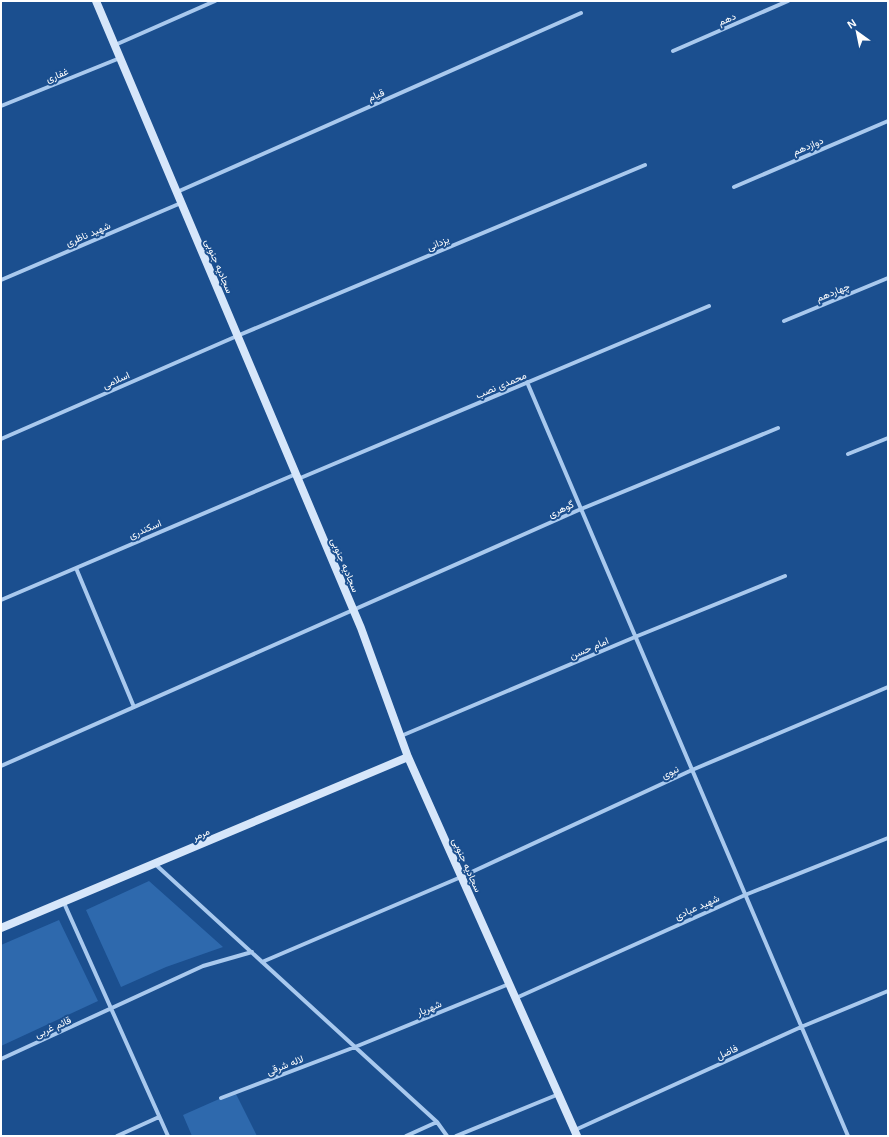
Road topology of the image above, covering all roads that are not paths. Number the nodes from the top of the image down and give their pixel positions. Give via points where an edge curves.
1 (96, 1) edge
2 (215, 1) edge
3 (788, 1) edge
4 (581, 13) dead end
5 (114, 45) junction
6 (673, 51) dead end
7 (120, 58) junction
8 (1, 106) edge
9 (888, 121) edge
10 (645, 165) dead end
11 (734, 187) dead end
12 (177, 192) junction
13 (181, 202) junction
14 (888, 278) edge
15 (1, 280) edge
16 (709, 306) dead end
17 (784, 321) dead end
18 (238, 336) junction
19 (527, 382) junction
20 (778, 428) dead end
21 (888, 438) edge
22 (1, 439) edge
23 (848, 454) dead end
24 (297, 476) junction
25 (581, 509) junction
26 (76, 568) junction
27 (784, 576) dead end
28 (1, 600) edge
29 (354, 610) junction
30 (635, 637) junction
31 (888, 687) edge
32 (134, 707) junction
33 (401, 736) junction
34 (408, 757) junction
35 (1, 766) edge
36 (692, 770) junction
37 (888, 838) edge
38 (155, 864) junction
39 (462, 877) junction
40 (745, 895) junction
41 (64, 903) junction
42 (1, 928) edge
43 (252, 952) junction
44 (262, 962) junction
45 (510, 984) junction
46 (888, 991) edge
47 (516, 998) junction
48 (111, 1009) junction
49 (801, 1027) junction
50 (355, 1047) junction
51 (1, 1059) edge
52 (559, 1094) junction
53 (221, 1098) dead end
54 (159, 1117) junction
55 (437, 1122) junction
56 (576, 1133) edge
57 (117, 1136) edge
58 (168, 1136) edge
59 (406, 1136) edge
60 (447, 1136) edge
61 (456, 1136) edge
62 (848, 1136) edge

1 - 5 street, سجادیه جنوبی
2 - 5 street
3 - 6 street, دهم
4 - 12 street, قیام
5 - 7 street, سجادیه جنوبی
7 - 8 street, غفاری
7 - 12 street, سجادیه جنوبی
9 - 11 street, دوازدهم
10 - 18 street, یزدانی
12 - 13 street, سجادیه جنوبی
13 - 15 street, شهید ناظری
13 - 18 street, سجادیه جنوبی
14 - 17 street, چهاردهم
16 - 19 street, محمدی نصب
18 - 22 street, اسلامی
18 - 24 street, سجادیه جنوبی
19 - 24 street, محمدی نصب
19 - 25 street
20 - 25 street, گوهری
21 - 23 street
24 - 26 street, اسکندری
24 - 29 street, سجادیه جنوبی
25 - 29 street, گوهری
25 - 30 street
26 - 28 street, اسکندری
26 - 32 street
27 - 30 street, امام حسن
29 - 32 street, گوهری
29 - 33 street, سجادیه جنوبی
30 - 33 street, امام حسن
30 - 36 street
31 - 36 street, نبوی
32 - 35 street, گوهری
33 - 34 street, سجادیه جنوبی
34 - 38 street, مرمر
34 - 39 street, سجادیه جنوبی
36 - 39 street, نبوی
36 - 40 street
37 - 40 street, شهید عبادی
38 - 41 street, مرمر
38 - 43 street
39 - 44 street, نبوی
39 - 45 street, سجادیه جنوبی
40 - 47 street, شهید عبادی
40 - 49 street
41 - 42 street, مرمر
41 - 48 street
43 - 44 street
43 - 48 street, قائم غربی via 203,966
44 - 50 street
45 - 47 street, سجادیه جنوبی
45 - 50 street, شهریار
46 - 49 street, فاضل
47 - 52 street, سجادیه جنوبی
48 - 51 street, قائم غربی
48 - 54 street
49 - 56 street, فاضل
49 - 62 street
50 - 53 street, لاله شرقی
50 - 55 street
52 - 56 street, سجادیه جنوبی
52 - 61 street
54 - 57 street
54 - 58 street
55 - 59 street
55 - 60 street

